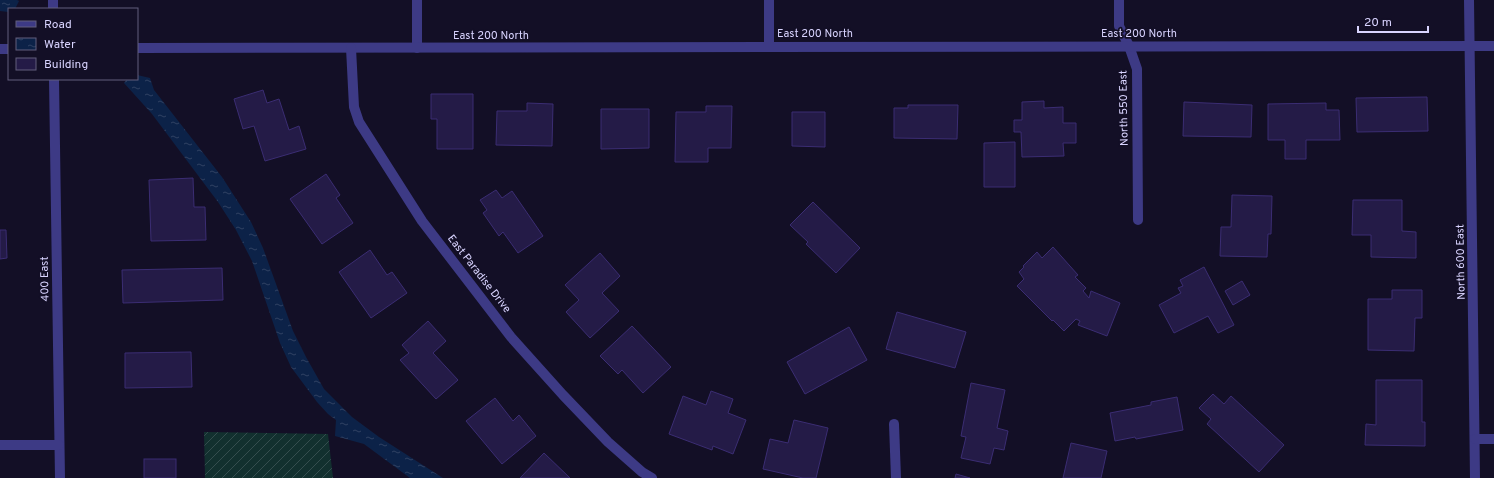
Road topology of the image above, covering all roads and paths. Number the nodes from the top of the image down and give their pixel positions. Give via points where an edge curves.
1 (417, 0) edge
2 (769, 0) edge
3 (1119, 0) edge
4 (1469, 0) edge
5 (1470, 45) junction
6 (1129, 46) junction
7 (1494, 46) edge
8 (769, 47) junction
9 (138, 48) edge
10 (351, 48) junction
11 (417, 48) junction
12 (54, 80) edge
13 (1138, 220) dead end
14 (894, 424) dead end
15 (1475, 439) junction
16 (1494, 439) edge
17 (0, 445) edge
18 (59, 445) junction
19 (60, 478) edge
20 (652, 478) edge
21 (896, 478) edge
22 (1476, 478) edge

1 - 11 street
2 - 8 street
3 - 6 street, North 550 East via 1119,26
4 - 5 street, North 600 East
5 - 6 street, East 200 North
5 - 7 street, East 200 North
5 - 15 street, North 600 East
6 - 8 street, East 200 North
6 - 13 street, North 550 East via 1137,69
8 - 11 street, East 200 North
9 - 10 street, East 200 North
10 - 11 street, East 200 North
10 - 20 street, East Paradise Drive via 354,107 359,122 422,221 511,337 561,393 608,442
12 - 18 street, 400 East
14 - 21 street
15 - 16 street
15 - 22 street, North 600 East
17 - 18 street
18 - 19 street, 400 East

